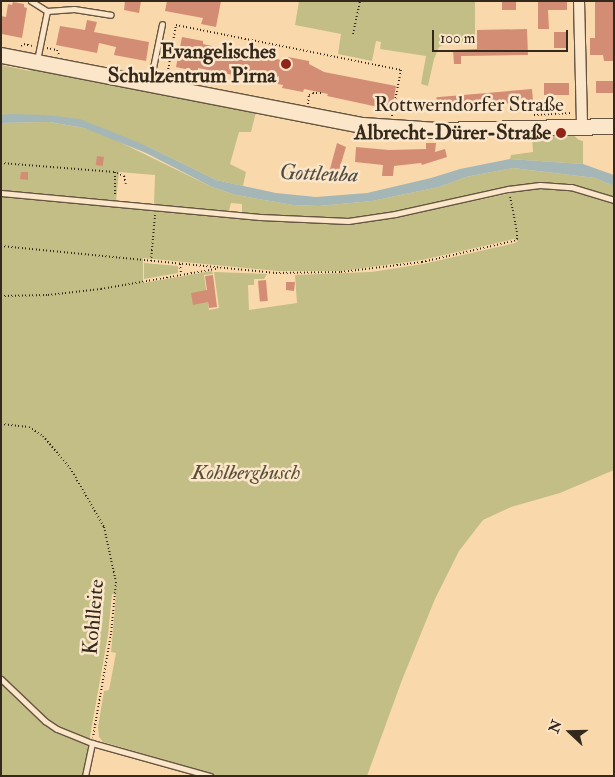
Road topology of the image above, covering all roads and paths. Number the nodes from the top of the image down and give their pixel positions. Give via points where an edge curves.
1 (31, 1) edge
2 (360, 1) edge
3 (579, 1) edge
4 (47, 11) junction
5 (111, 15) dead end
6 (162, 24) dead end
7 (353, 34) dead end
8 (1, 55) edge
9 (36, 62) junction
10 (166, 79) dead end
11 (149, 85) junction
12 (323, 93) dead end
13 (308, 106) dead end
14 (392, 118) dead end
15 (614, 126) edge
16 (582, 127) junction
17 (1, 163) edge
18 (117, 172) junction
19 (126, 184) dead end
20 (508, 189) junction
21 (1, 194) edge
22 (614, 200) edge
23 (114, 203) junction
24 (156, 207) junction
25 (1, 246) edge
26 (151, 261) junction
27 (180, 264) junction
28 (221, 268) junction
29 (181, 275) junction
30 (1, 296) edge
31 (1, 424) edge
32 (1, 679) edge
33 (92, 743) junction
34 (85, 776) edge
35 (210, 776) edge

1 - 4 lane
2 - 7 path
3 - 16 street
4 - 5 lane via 74,9
4 - 9 lane
6 - 11 lane
8 - 9 main road, Rottwerndorfer Straße
9 - 11 main road, Rottwerndorfer Straße
10 - 14 path via 176,25 401,70
11 - 16 main road, Rottwerndorfer Straße via 372,126 437,130
12 - 13 path via 310,95
15 - 16 main road, Rottwerndorfer Straße
17 - 18 path
18 - 19 path via 124,176
18 - 23 path
20 - 22 lane via 540,185 571,187
20 - 24 lane via 348,221
20 - 28 path via 517,232 514,241 422,262 341,272 276,273
21 - 23 lane
23 - 24 lane
24 - 26 path
25 - 26 path
26 - 27 path
27 - 28 path
27 - 29 path
28 - 29 path
29 - 30 path via 101,289
31 - 33 path, Kohlleite via 29,427 43,436 70,468 104,527 116,582 111,634
32 - 33 lane via 45,721
33 - 34 lane
33 - 35 lane

